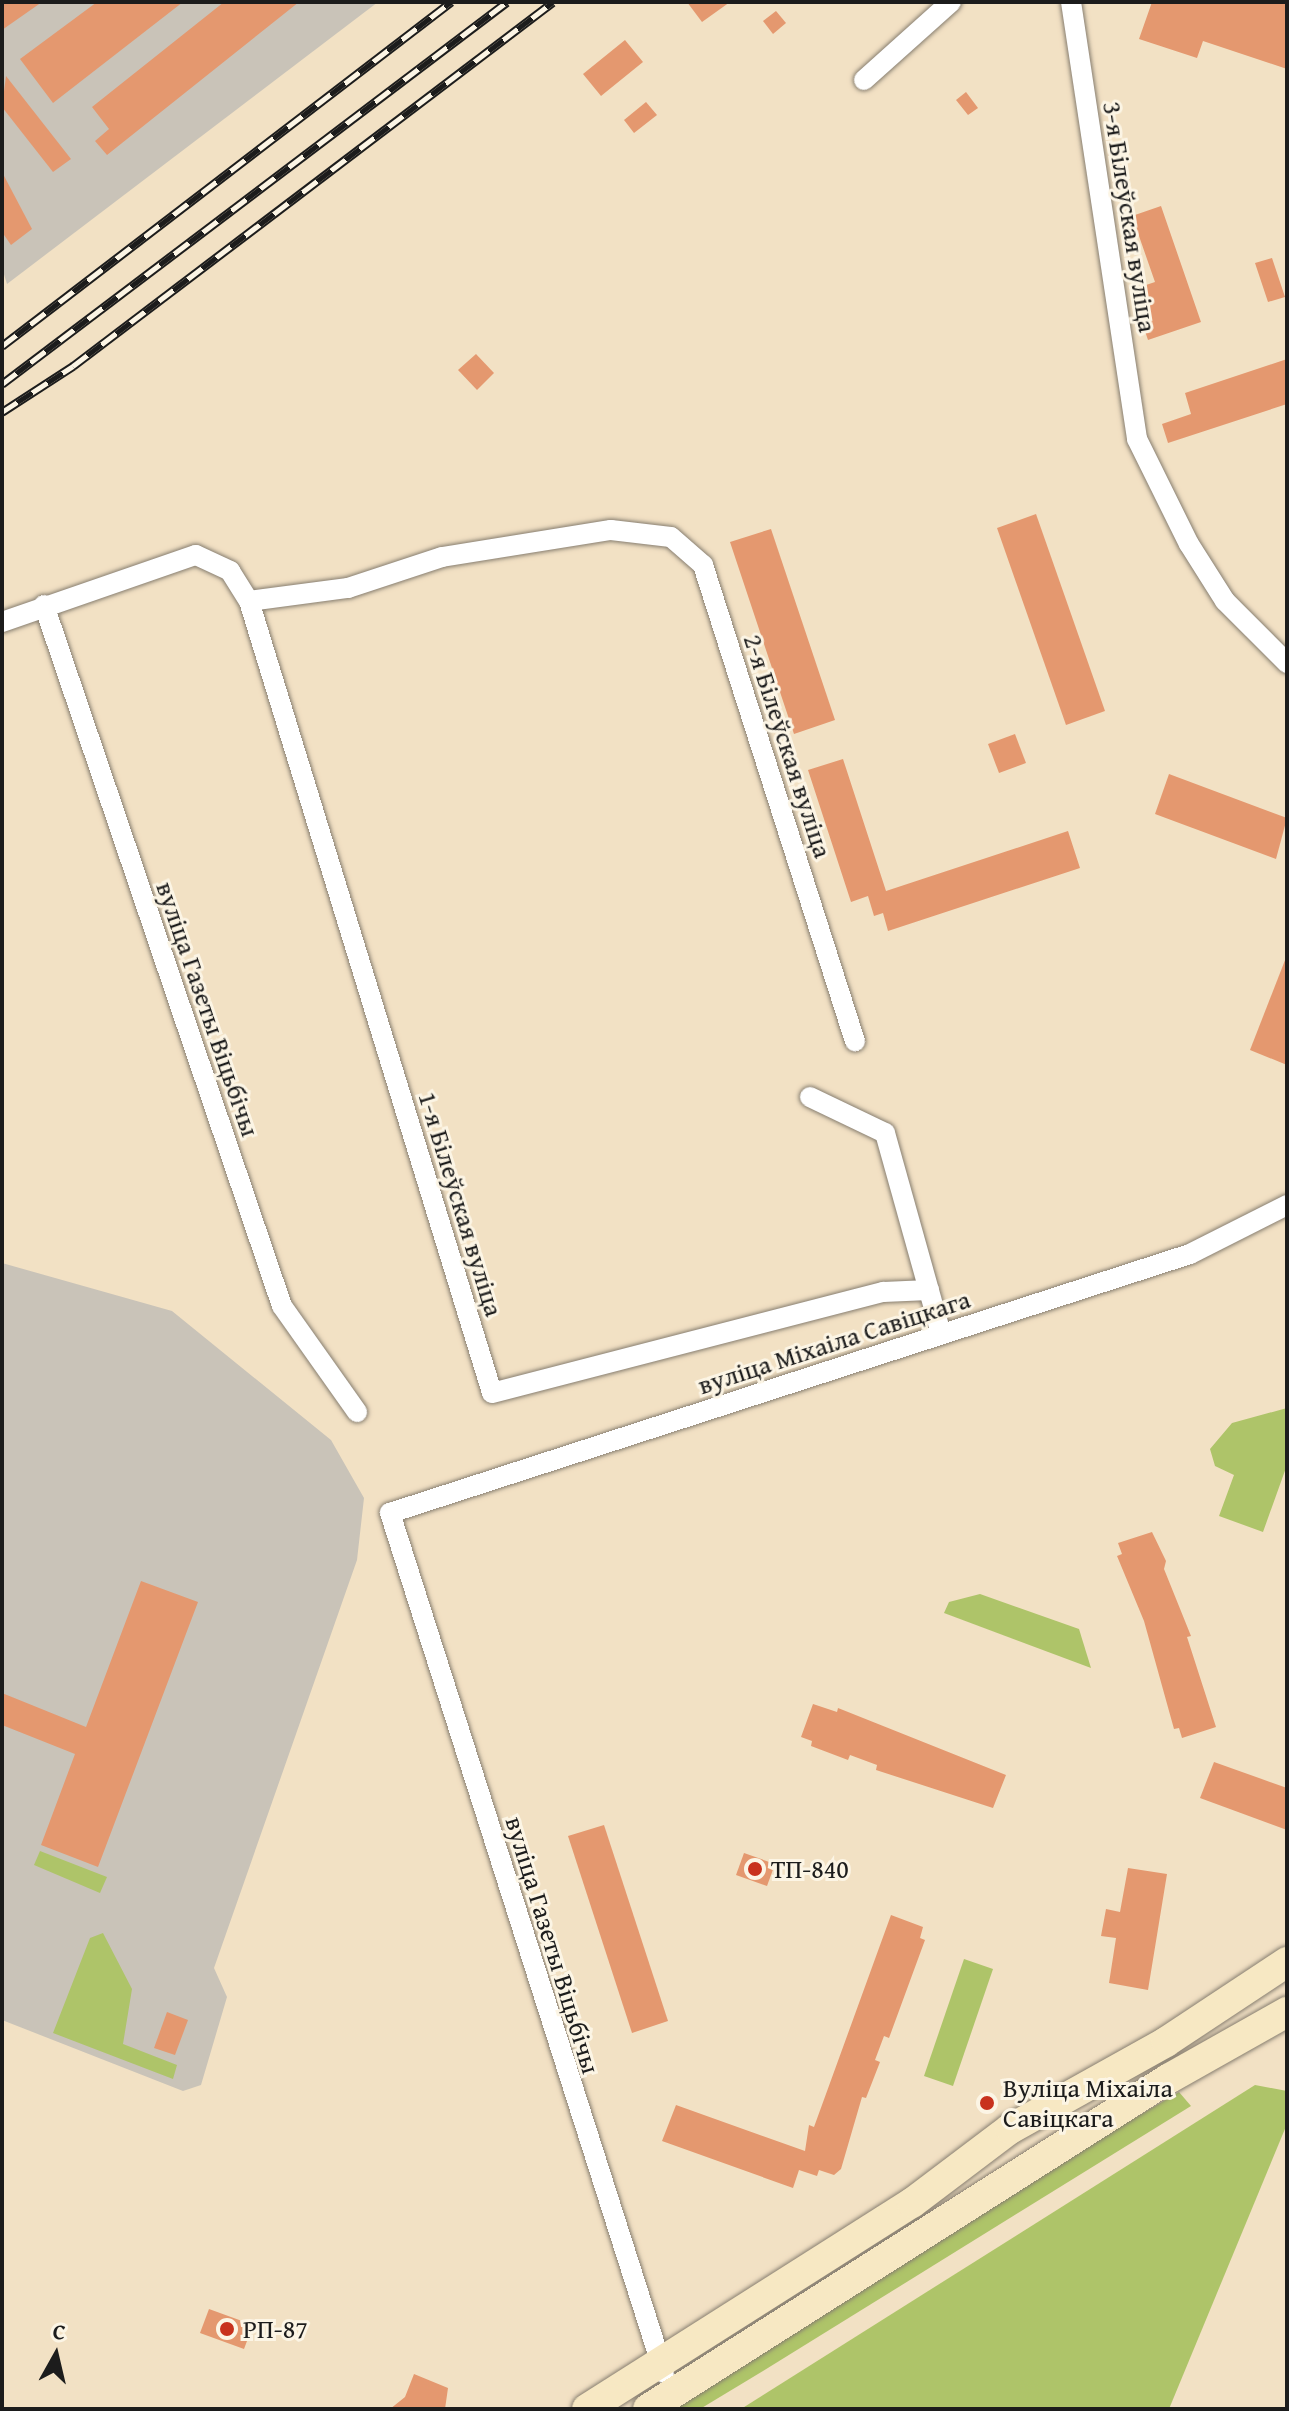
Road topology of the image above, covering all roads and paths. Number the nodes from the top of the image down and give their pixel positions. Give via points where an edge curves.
1 (951, 2) edge
2 (1071, 2) edge
3 (864, 80) dead end
4 (249, 601) junction
5 (44, 605) junction
6 (2, 622) edge
7 (1287, 663) edge
8 (855, 1041) dead end
9 (810, 1097) dead end
10 (1287, 1205) edge
11 (929, 1290) junction
12 (941, 1334) junction
13 (357, 1412) dead end
14 (390, 1513) joint
15 (1287, 1962) edge
16 (1234, 1997) junction
17 (1287, 2012) edge
18 (1258, 2028) junction
19 (659, 2360) junction
20 (660, 2400) edge
21 (587, 2409) edge

1 - 3 street
2 - 7 street, 3-я Білеўская вуліца via 1137,439 1225,601
4 - 5 street via 230,571 196,555
4 - 8 street, 2-я Білеўская вуліца via 348,588 442,557 611,530 671,537 703,565
4 - 11 street, 1-я Білеўская вуліца via 492,1393 883,1292
5 - 6 street
5 - 13 street, вуліца Газеты Віцьбічы via 282,1306
9 - 11 street via 885,1133
10 - 12 street, вуліца Міхаіла Савіцкага via 1190,1254
11 - 12 street
12 - 14 street, вуліца Міхаіла Савіцкага
14 - 19 street, вуліца Газеты Віцьбічы
15 - 16 main road
16 - 18 main road
16 - 19 main road via 1010,2129 912,2203
17 - 18 main road
18 - 20 main road via 1168,2079
19 - 20 street, вуліца Газеты Віцьбічы
19 - 21 main road

